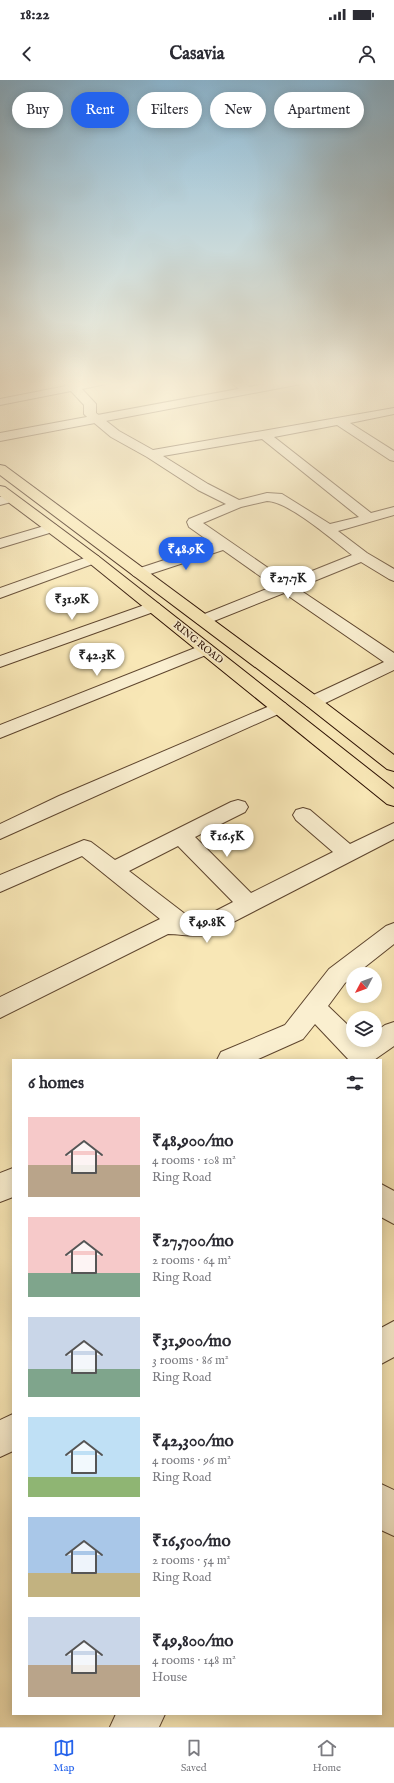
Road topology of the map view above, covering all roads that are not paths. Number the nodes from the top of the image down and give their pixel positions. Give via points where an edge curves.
1 (157, 458) edge
2 (293, 458) edge
3 (0, 469) edge
4 (3, 496) edge
5 (237, 504) junction
6 (394, 511) edge
7 (369, 518) junction
8 (51, 528) junction
9 (329, 530) junction
10 (0, 544) edge
11 (224, 545) junction
12 (362, 556) junction
13 (93, 560) junction
14 (139, 573) junction
15 (394, 576) edge
16 (284, 587) junction
17 (0, 593) edge
18 (153, 607) junction
19 (203, 620) junction
20 (205, 649) junction
21 (0, 662) edge
22 (394, 663) edge
23 (313, 702) junction
24 (279, 707) junction
25 (0, 732) edge
26 (394, 765) edge
27 (394, 798) edge
28 (238, 807) dead end
29 (303, 815) dead end
30 (394, 830) edge
31 (0, 832) edge
32 (181, 836) junction
33 (348, 854) junction
34 (113, 870) junction
35 (0, 884) edge
36 (249, 905) junction
37 (183, 925) junction
38 (394, 932) edge
39 (313, 1006) junction
40 (0, 1008) edge
41 (394, 1032) edge
42 (234, 1059) edge
43 (12, 1182) edge
44 (0, 1188) edge
45 (382, 1199) edge
46 (394, 1210) edge
47 (394, 1337) edge
48 (382, 1347) edge
49 (12, 1432) edge
50 (0, 1440) edge
51 (382, 1502) edge
52 (394, 1519) edge
53 (144, 1715) edge
54 (130, 1727) edge

1 - 5 street via 203,487
2 - 7 street
3 - 14 highway, RING ROAD
4 - 8 highway, RING ROAD
5 - 9 street via 277,497
5 - 11 street via 194,522
6 - 7 street
7 - 9 street
8 - 10 street
8 - 13 highway, RING ROAD
9 - 12 street
11 - 14 street
11 - 16 street
12 - 15 street
12 - 16 street
13 - 17 street
13 - 18 highway, RING ROAD
14 - 19 highway, RING ROAD
16 - 19 street
16 - 22 street
18 - 20 highway, RING ROAD
18 - 21 street
19 - 23 highway, RING ROAD
20 - 24 highway, RING ROAD
20 - 25 street
22 - 23 street
23 - 26 highway, RING ROAD
24 - 27 highway, RING ROAD
24 - 31 street
28 - 32 street
29 - 33 street
30 - 33 street
32 - 34 street
32 - 36 street
33 - 36 street
34 - 35 street via 84,847
34 - 37 street
36 - 37 street via 202,928
37 - 40 street via 165,926
38 - 39 street via 337,976
39 - 41 street via 361,1055
39 - 42 street via 294,1032
43 - 44 street
45 - 46 street
47 - 48 street
49 - 50 street
51 - 52 street
53 - 54 street

